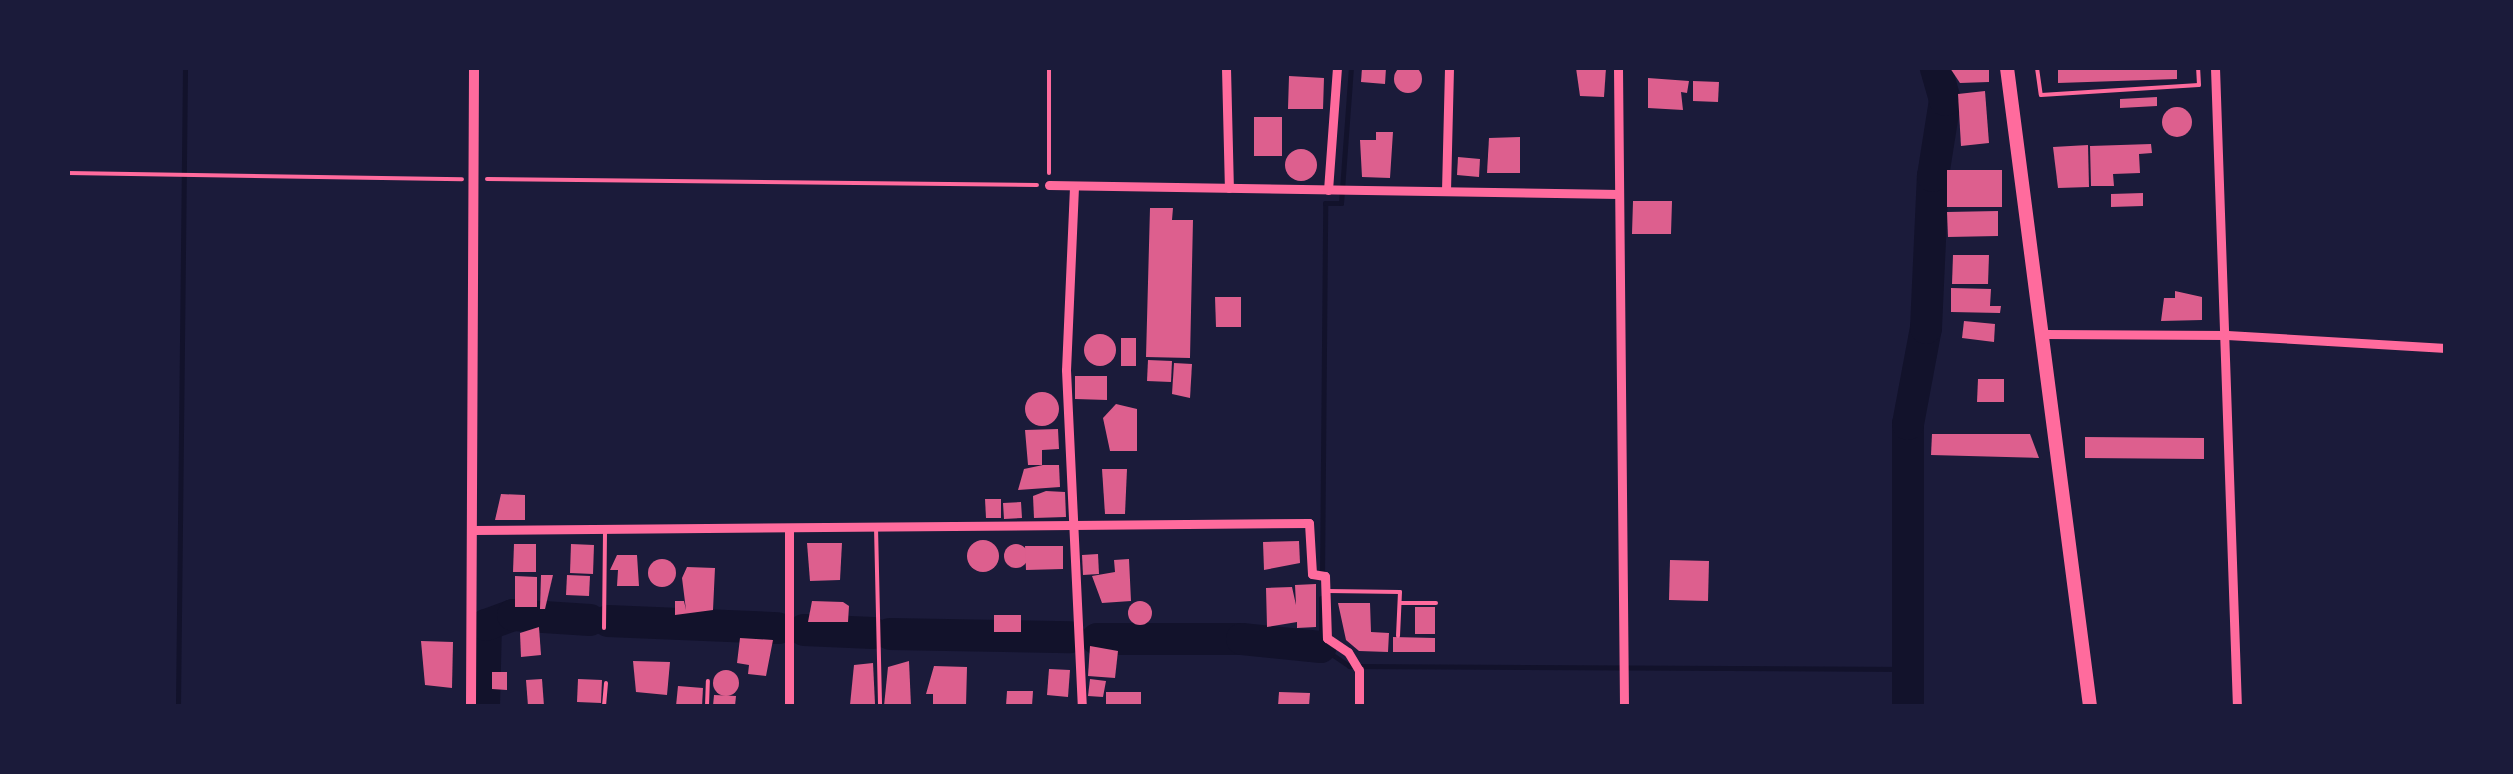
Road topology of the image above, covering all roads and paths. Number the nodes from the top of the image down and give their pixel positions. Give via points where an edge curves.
1 (474, 68) edge
2 (1049, 68) edge
3 (1226, 68) edge
4 (1337, 68) edge
5 (1449, 68) edge
6 (1618, 68) edge
7 (2007, 68) edge
8 (2036, 68) edge
9 (2198, 68) edge
10 (2215, 68) edge
11 (68, 172) edge
12 (474, 179) junction
13 (1049, 186) junction
14 (1074, 187) junction
15 (1229, 188) junction
16 (1328, 190) junction
17 (1446, 191) junction
18 (1618, 194) junction
19 (2044, 334) junction
20 (2227, 334) junction
21 (2446, 348) edge
22 (1072, 526) junction
23 (789, 528) junction
24 (876, 528) junction
25 (472, 530) junction
26 (605, 530) junction
27 (1326, 591) junction
28 (1436, 602) dead end
29 (1399, 603) junction
30 (604, 628) dead end
31 (1398, 636) dead end
32 (708, 680) dead end
33 (606, 683) dead end
34 (471, 706) edge
35 (604, 706) edge
36 (707, 706) edge
37 (789, 706) edge
38 (880, 706) edge
39 (1082, 706) edge
40 (1359, 706) edge
41 (1624, 706) edge
42 (2090, 706) edge
43 (2237, 706) edge

1 - 12 street
2 - 13 path
3 - 15 street
4 - 16 street
5 - 17 street
6 - 18 street
7 - 19 main road
8 - 9 lane via 2041,96 2199,85
10 - 20 street
11 - 12 path
12 - 13 path
12 - 25 street
13 - 14 street
14 - 15 street
14 - 22 street via 1066,370
15 - 16 street
16 - 17 street
17 - 18 street
18 - 41 street
19 - 20 street
19 - 42 main road
20 - 21 street
20 - 43 street
22 - 24 street
22 - 27 street via 1309,523 1312,574 1325,576
22 - 39 street
23 - 24 street
23 - 26 street
23 - 37 street
24 - 38 lane
25 - 26 street
25 - 34 street
26 - 30 lane
27 - 29 lane via 1400,592
27 - 40 street via 1326,638 1348,652 1359,670
28 - 29 lane
29 - 31 lane
32 - 36 lane
33 - 35 path

